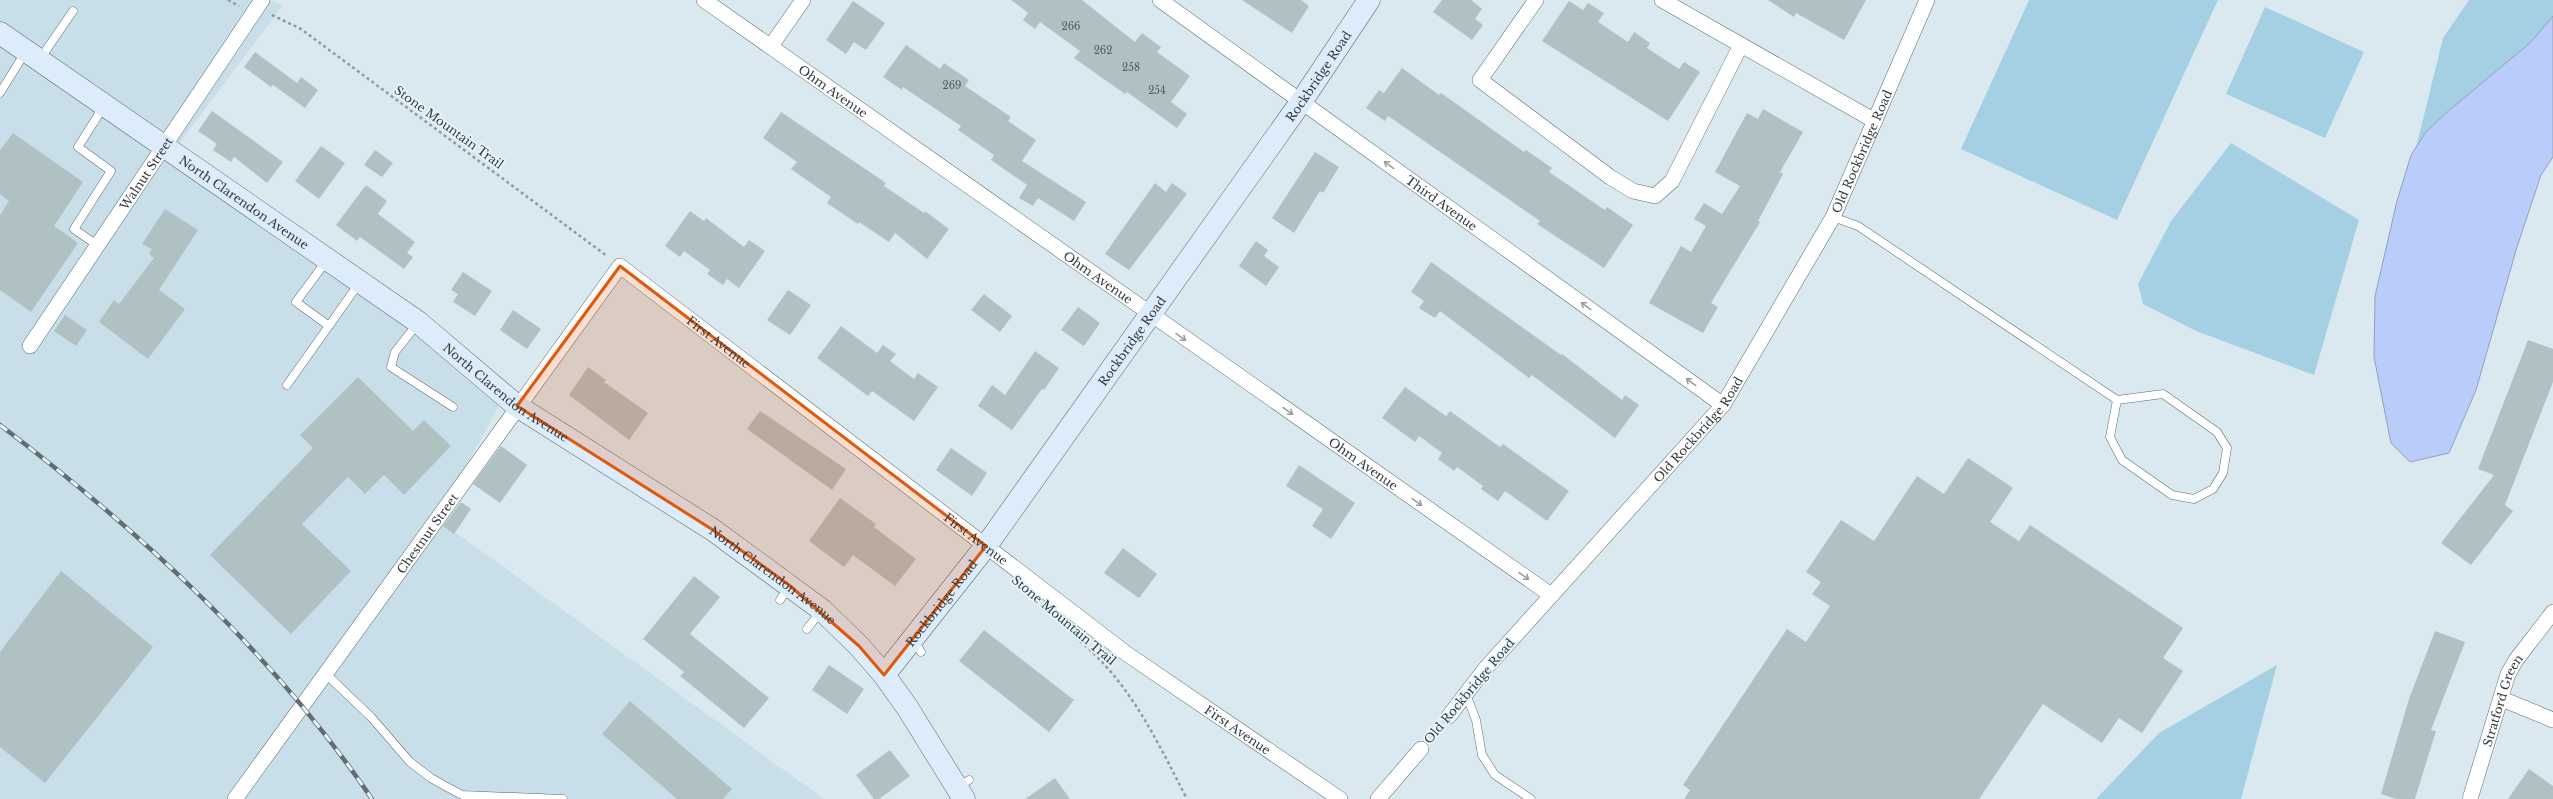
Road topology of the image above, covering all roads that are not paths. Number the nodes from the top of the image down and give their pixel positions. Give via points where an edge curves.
1 (262, 0) edge
2 (704, 0) edge
3 (804, 0) edge
4 (1160, 0) edge
5 (1369, 0) edge
6 (1536, 0) edge
7 (1662, 0) edge
8 (1927, 0) edge
9 (73, 11) dead end
10 (0, 33) edge
11 (771, 46) junction
12 (1741, 46) junction
13 (32, 55) junction
14 (0, 93) edge
15 (1301, 102) junction
16 (105, 104) junction
17 (1875, 121) junction
18 (164, 144) junction
19 (1833, 217) junction
20 (97, 245) junction
21 (328, 259) junction
22 (620, 266) joint
23 (361, 282) junction
24 (1149, 315) junction
25 (418, 322) junction
26 (329, 326) junction
27 (30, 346) dead end
28 (288, 385) dead end
29 (2117, 400) junction
30 (1723, 405) junction
31 (517, 406) junction
32 (453, 407) dead end
33 (986, 546) junction
34 (1552, 595) junction
35 (822, 610) junction
36 (2553, 612) edge
37 (807, 629) dead end
38 (326, 674) junction
39 (884, 675) junction
40 (1466, 694) junction
41 (2502, 699) junction
42 (1449, 716) road end
43 (2553, 720) edge
44 (1421, 749) road end
45 (963, 789) edge
46 (563, 798) edge
47 (235, 799) edge
48 (1340, 799) edge
49 (1378, 799) edge
50 (1532, 799) edge
51 (2470, 799) edge

1 - 18 street, Walnut Street
2 - 11 street, Ohm Avenue
3 - 11 street
4 - 15 street, Third Avenue
5 - 15 street, Rockbridge Road
6 - 12 street via 1480,80 1610,177 1633,191 1655,196 1672,182
7 - 12 street
8 - 17 street, Old Rockbridge Road
9 - 13 lane
10 - 13 street, North Clarendon Avenue
11 - 24 street, Ohm Avenue
12 - 17 street
13 - 14 lane
13 - 16 street, North Clarendon Avenue
15 - 24 street, Rockbridge Road
30 -> 15 street, Third Avenue
16 - 18 street, North Clarendon Avenue
16 - 20 lane via 78,147 111,171 74,229
17 - 19 street, Old Rockbridge Road
18 - 20 street, Walnut Street
18 - 21 street, North Clarendon Avenue
19 - 29 lane via 1865,230
19 - 30 street, Old Rockbridge Road
20 - 27 street, Walnut Street
21 - 23 street, North Clarendon Avenue
21 - 26 lane via 296,302
22 - 31 street, Chestnut Street
22 - 33 street, First Avenue
23 - 25 street, North Clarendon Avenue
23 - 26 lane
24 - 33 street, Rockbridge Road
24 -> 34 street, Ohm Avenue
25 - 31 street, North Clarendon Avenue
25 - 32 lane via 395,352 391,367
26 - 28 lane
29 - 29 lane via 2163,394 2217,432 2227,448 2223,473 2213,489 2194,499 2172,495 2122,460 2110,437
30 - 34 street, Old Rockbridge Road
31 - 35 street, North Clarendon Avenue via 713,530 784,593
31 - 38 street, Chestnut Street
33 - 39 street, Rockbridge Road via 917,646
33 - 48 street, First Avenue via 1163,680
34 - 40 street, Old Rockbridge Road via 1485,669
35 - 37 lane
35 - 39 street, North Clarendon Avenue
36 - 41 street, Stratford Green via 2516,660 2508,674
38 - 46 lane via 372,718 410,762 431,778 462,795
38 - 47 street, Chestnut Street
39 - 45 street, North Clarendon Avenue
40 - 42 street, Old Rockbridge Road
40 - 50 lane via 1476,720 1482,755 1495,775
41 - 43 street
41 - 51 street, Stratford Green
44 - 49 street, Old Rockbridge Road

